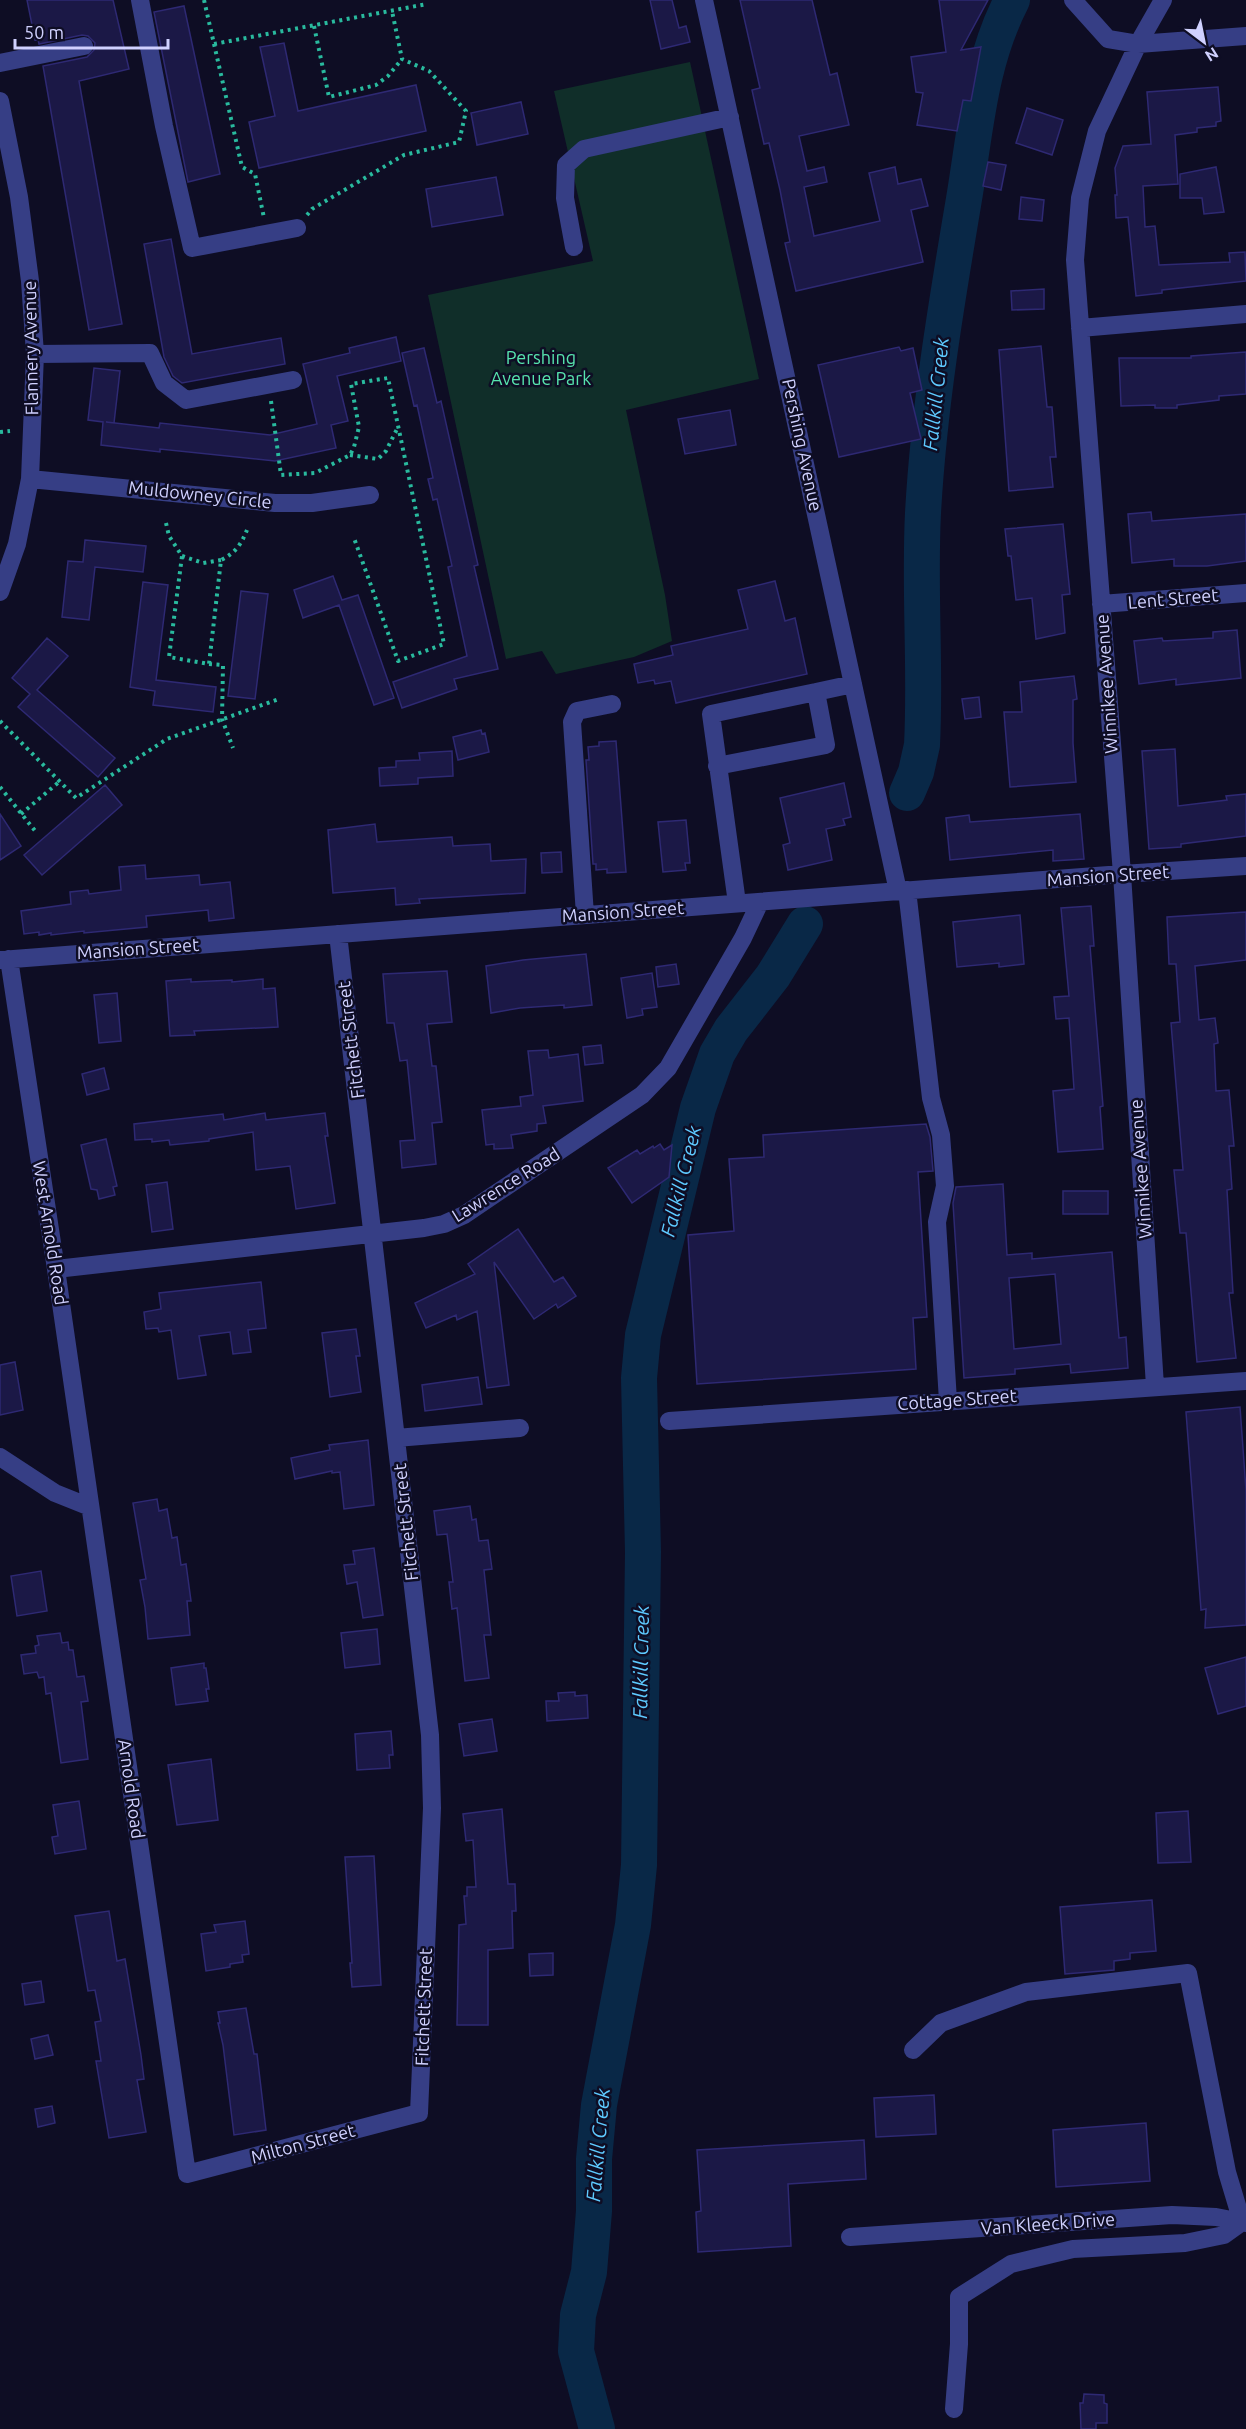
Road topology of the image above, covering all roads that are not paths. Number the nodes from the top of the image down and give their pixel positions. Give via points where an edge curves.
1 (140, 0) edge
2 (704, 0) edge
3 (1073, 0) edge
4 (1163, 0) edge
5 (1246, 36) edge
6 (1138, 44) junction
7 (84, 46) dead end
8 (0, 63) edge
9 (0, 101) edge
10 (730, 117) junction
11 (297, 228) road end
12 (574, 247) dead end
13 (1246, 314) edge
14 (1080, 328) junction
15 (35, 354) junction
16 (293, 380) dead end
17 (30, 479) junction
18 (370, 495) dead end
19 (0, 592) edge
20 (1246, 593) edge
21 (1101, 604) junction
22 (853, 684) junction
23 (816, 692) junction
24 (612, 704) dead end
25 (717, 766) junction
26 (1246, 866) edge
27 (1122, 874) junction
28 (902, 891) junction
29 (760, 902) junction
30 (737, 903) junction
31 (585, 915) junction
32 (338, 934) junction
33 (4, 960) edge
34 (374, 1234) junction
35 (56, 1269) junction
36 (1246, 1381) edge
37 (1155, 1386) junction
38 (948, 1401) junction
39 (669, 1421) dead end
40 (520, 1428) dead end
41 (396, 1438) junction
42 (0, 1457) edge
43 (90, 1507) junction
44 (914, 2050) dead end
45 (419, 2113) joint
46 (187, 2174) joint
47 (1244, 2222) edge
48 (850, 2237) dead end
49 (954, 2409) dead end

1 - 11 street via 192,248
2 - 10 street, Pershing Avenue
3 - 6 street via 1108,39
4 - 6 street, Winnikee Avenue
5 - 6 street
6 - 14 street, Winnikee Avenue via 1097,131 1080,198 1075,260
7 - 8 street
9 - 15 street, Flannery Avenue via 20,197
10 - 12 street via 584,148 566,165 565,198
10 - 22 street, Pershing Avenue
13 - 14 street
14 - 21 street, Winnikee Avenue
15 - 16 street via 150,353 164,383 186,400
15 - 17 street, Flannery Avenue
17 - 18 street, Muldowney Circle via 275,503 312,503
17 - 19 street, Flannery Avenue via 17,544
20 - 21 street, Lent Street
21 - 27 street, Winnikee Avenue
22 - 23 street
22 - 28 street, Pershing Avenue
23 - 25 street via 711,714
23 - 25 street via 826,746
24 - 31 street via 577,711 572,722
25 - 30 street
26 - 27 street, Mansion Street
27 - 28 street, Mansion Street
27 - 37 street, Winnikee Avenue
28 - 29 street, Mansion Street
28 - 38 street, Pershing Avenue via 931,1098 941,1135 945,1186 937,1222
29 - 30 street, Mansion Street
29 - 34 street, Lawrence Road via 668,1068 642,1095 464,1215 444,1224
30 - 31 street, Mansion Street
31 - 32 street, Mansion Street
32 - 33 street, Mansion Street
32 - 34 street, Fitchett Street
33 - 35 street, West Arnold Road
34 - 35 street, Lawrence Road
34 - 41 street, Fitchett Street
35 - 43 street, West Arnold Road
36 - 37 street, Cottage Street
37 - 38 street, Cottage Street
38 - 39 street, Cottage Street
40 - 41 street
41 - 45 street, Fitchett Street via 432,1769
42 - 43 street via 56,1493
43 - 46 street, Arnold Road
44 - 47 street via 941,2023 1026,1992 1188,1973 1227,2172
45 - 46 street, Milton Street
47 - 48 street, Van Kleeck Drive via 1172,2216
47 - 49 street via 1224,2235 1185,2242 1073,2249 1011,2264 976,2286 958,2298

